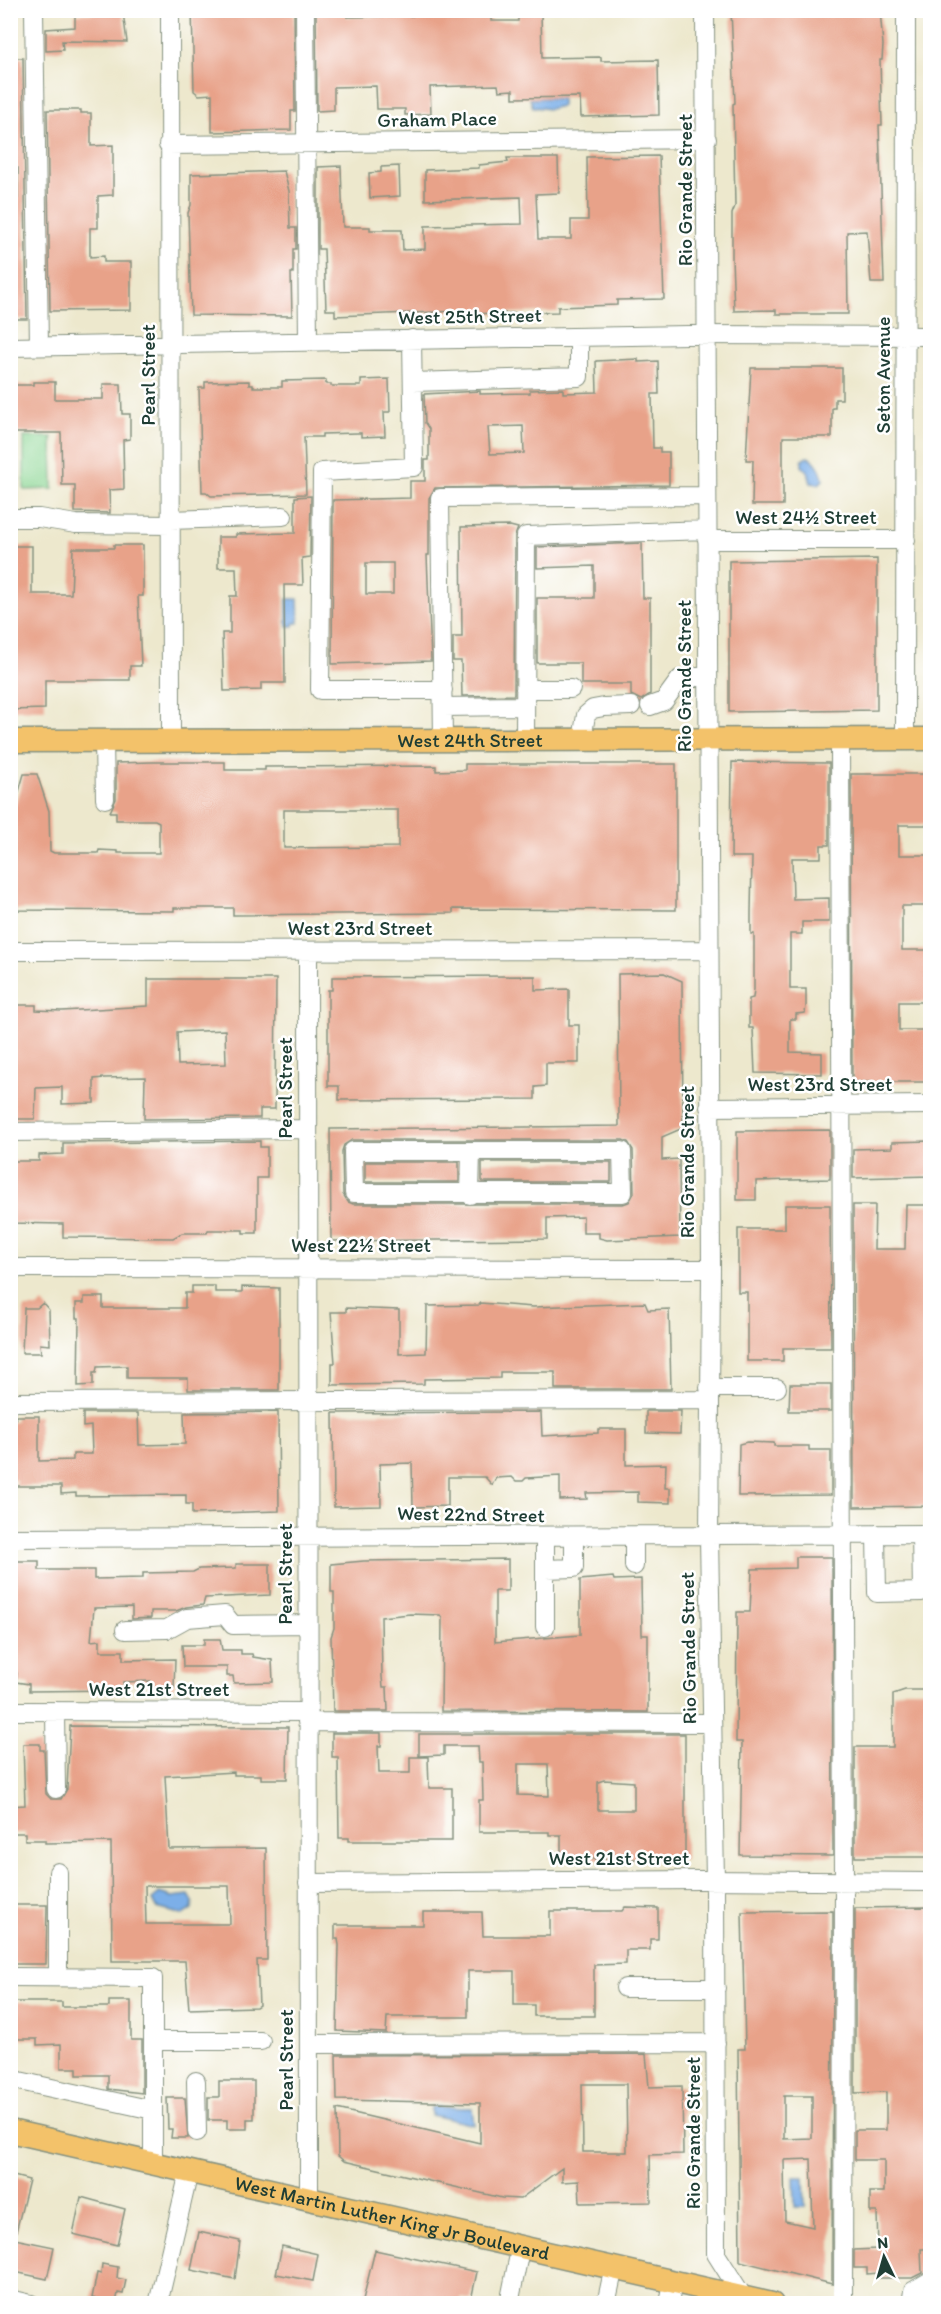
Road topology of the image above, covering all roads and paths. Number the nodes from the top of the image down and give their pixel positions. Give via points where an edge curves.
1 (34, 10) edge
2 (170, 10) edge
3 (305, 10) edge
4 (705, 10) edge
5 (906, 10) edge
6 (707, 139) junction
7 (306, 143) junction
8 (168, 145) junction
9 (708, 335) junction
10 (906, 336) junction
11 (930, 336) edge
12 (579, 337) junction
13 (412, 339) junction
14 (308, 341) junction
15 (171, 343) junction
16 (39, 346) junction
17 (10, 347) edge
18 (413, 382) junction
19 (707, 496) junction
20 (283, 516) dead end
21 (10, 518) edge
22 (171, 523) junction
23 (707, 535) junction
24 (906, 540) junction
25 (706, 676) junction
26 (571, 689) dead end
27 (525, 697) junction
28 (443, 698) junction
29 (631, 706) dead end
30 (650, 706) dead end
31 (905, 739) junction
32 (930, 739) edge
33 (104, 740) junction
34 (171, 740) junction
35 (443, 740) junction
36 (525, 740) junction
37 (582, 740) junction
38 (707, 740) junction
39 (840, 740) junction
40 (10, 741) edge
41 (105, 799) dead end
42 (709, 950) junction
43 (10, 951) edge
44 (308, 951) junction
45 (930, 1105) edge
46 (839, 1106) junction
47 (710, 1107) junction
48 (308, 1129) junction
49 (10, 1132) edge
50 (471, 1151) junction
51 (471, 1195) junction
52 (10, 1268) edge
53 (306, 1268) junction
54 (711, 1269) junction
55 (777, 1388) dead end
56 (709, 1394) junction
57 (309, 1400) junction
58 (10, 1402) edge
59 (842, 1534) junction
60 (876, 1534) junction
61 (926, 1534) edge
62 (308, 1535) junction
63 (544, 1537) junction
64 (574, 1537) junction
65 (634, 1537) junction
66 (709, 1537) junction
67 (10, 1538) edge
68 (634, 1566) dead end
69 (545, 1569) junction
70 (308, 1624) junction
71 (545, 1627) dead end
72 (125, 1630) dead end
73 (10, 1711) edge
74 (55, 1712) junction
75 (307, 1717) junction
76 (712, 1723) junction
77 (56, 1790) dead end
78 (58, 1872) dead end
79 (715, 1880) junction
80 (844, 1882) junction
81 (930, 1882) edge
82 (308, 1883) junction
83 (10, 1977) edge
84 (58, 1977) junction
85 (626, 1988) dead end
86 (716, 1988) junction
87 (153, 2041) junction
88 (261, 2041) dead end
89 (716, 2043) junction
90 (309, 2044) junction
91 (10, 2079) edge
92 (196, 2081) dead end
93 (153, 2110) junction
94 (10, 2131) edge
95 (197, 2132) dead end
96 (153, 2164) junction
97 (189, 2172) junction
98 (309, 2198) junction
99 (521, 2245) junction
100 (614, 2267) junction
101 (930, 2280) edge
102 (673, 2281) junction
103 (10, 2299) edge
104 (745, 2300) edge
105 (31, 2304) edge
106 (158, 2304) edge
107 (509, 2304) edge
108 (606, 2304) edge
109 (669, 2304) edge
110 (772, 2304) edge
111 (843, 2304) edge
112 (911, 2304) edge

1 - 16 street
2 - 8 street, Pearl Street
3 - 7 street
4 - 6 street, Rio Grande Street
5 - 10 street, Seton Avenue
6 - 7 street, Graham Place
6 - 9 street, Rio Grande Street
7 - 8 street, Graham Place
7 - 14 street
8 - 15 street, Pearl Street
9 - 10 street, West 25th Street
9 - 12 street, West 25th Street
9 - 19 street, Rio Grande Street
10 - 11 street, West 25th Street
10 - 24 street, Seton Avenue
12 - 13 street, West 25th Street
12 - 18 street via 579,377
13 - 14 street, West 25th Street
13 - 18 street
14 - 15 street, West 25th Street
15 - 16 street, West 25th Street
15 - 22 street, Pearl Street
16 - 17 street, West 25th Street
18 - 28 street via 414,467 322,472 320,690
19 - 23 street, Rio Grande Street
19 - 28 street via 440,498
20 - 22 street
21 - 22 street via 76,524
22 - 34 street, Pearl Street
23 - 24 street, West 24½ Street
23 - 25 street, Rio Grande Street
23 - 27 street, West 24½ Street via 526,536
24 - 31 street, Seton Avenue
25 - 30 street via 680,679 664,701
25 - 38 street, Rio Grande Street
26 - 27 street
27 - 28 street
27 - 36 street
28 - 35 street
29 - 37 street via 593,709 586,715
31 - 32 main road, West 24th Street
31 - 39 main road, West 24th Street
33 - 34 main road, West 24th Street
33 - 40 main road, West 24th Street
33 - 41 street
34 - 35 main road, West 24th Street
35 - 36 main road, West 24th Street
36 - 37 main road, West 24th Street
37 - 38 main road, West 24th Street
38 - 39 main road, West 24th Street
38 - 42 street, Rio Grande Street
39 - 46 street
42 - 44 street, West 23rd Street
42 - 47 street, Rio Grande Street
43 - 44 street, West 23rd Street
44 - 48 street, Pearl Street
45 - 46 street, West 23rd Street
46 - 47 street, West 23rd Street
46 - 59 street
47 - 54 street, Rio Grande Street
48 - 49 street
48 - 53 street, Pearl Street
50 - 51 street
50 - 51 street via 353,1151 354,1193
50 - 51 street via 622,1151 623,1193
52 - 53 street, West 22½ Street
53 - 54 street, West 22½ Street
53 - 57 street, Pearl Street
54 - 56 street, Rio Grande Street
55 - 56 street
56 - 57 street
56 - 66 street, Rio Grande Street
57 - 58 street
57 - 62 street, Pearl Street
59 - 60 street, West 22nd Street
59 - 66 street, West 22nd Street
59 - 80 street
60 - 61 street, West 22nd Street
60 - 61 street via 877,1593 922,1592
62 - 63 street, West 22nd Street
62 - 67 street, West 22nd Street
62 - 70 street, Pearl Street
63 - 64 street, West 22nd Street
63 - 69 street
64 - 65 street, West 22nd Street
64 - 69 street via 574,1568
65 - 66 street, West 22nd Street
65 - 68 street
66 - 76 street, Rio Grande Street
69 - 71 street
70 - 72 street via 233,1625 225,1615 187,1618 167,1629
70 - 75 street, Pearl Street
73 - 74 street, West 21st Street
74 - 75 street, West 21st Street
74 - 77 street
75 - 76 street, West 21st Street
75 - 82 street, Pearl Street
76 - 79 street, Rio Grande Street
78 - 84 street
79 - 80 street, West 21st Street
79 - 82 street, West 21st Street
79 - 86 street, Rio Grande Street
80 - 81 street, West 21st Street
80 - 111 street
82 - 90 street, Pearl Street
83 - 84 street
84 - 87 street via 153,1978
85 - 86 street
86 - 89 street, Rio Grande Street
87 - 88 street
87 - 93 street
89 - 90 street
89 - 104 street, Rio Grande Street via 716,2254
90 - 98 street, Pearl Street
91 - 93 street
92 - 95 street
93 - 96 street
94 - 96 main road, West Martin Luther King Jr Boulevard
96 - 97 main road, West Martin Luther King Jr Boulevard
97 - 98 main road, West Martin Luther King Jr Boulevard
97 - 106 street
98 - 99 main road, West Martin Luther King Jr Boulevard
99 - 100 main road, West Martin Luther King Jr Boulevard
99 - 107 street
100 - 102 main road, West Martin Luther King Jr Boulevard
100 - 108 street
101 - 112 street via 914,2291
102 - 104 main road, West Martin Luther King Jr Boulevard
102 - 109 street
103 - 105 street
104 - 110 main road, West Martin Luther King Jr Boulevard

